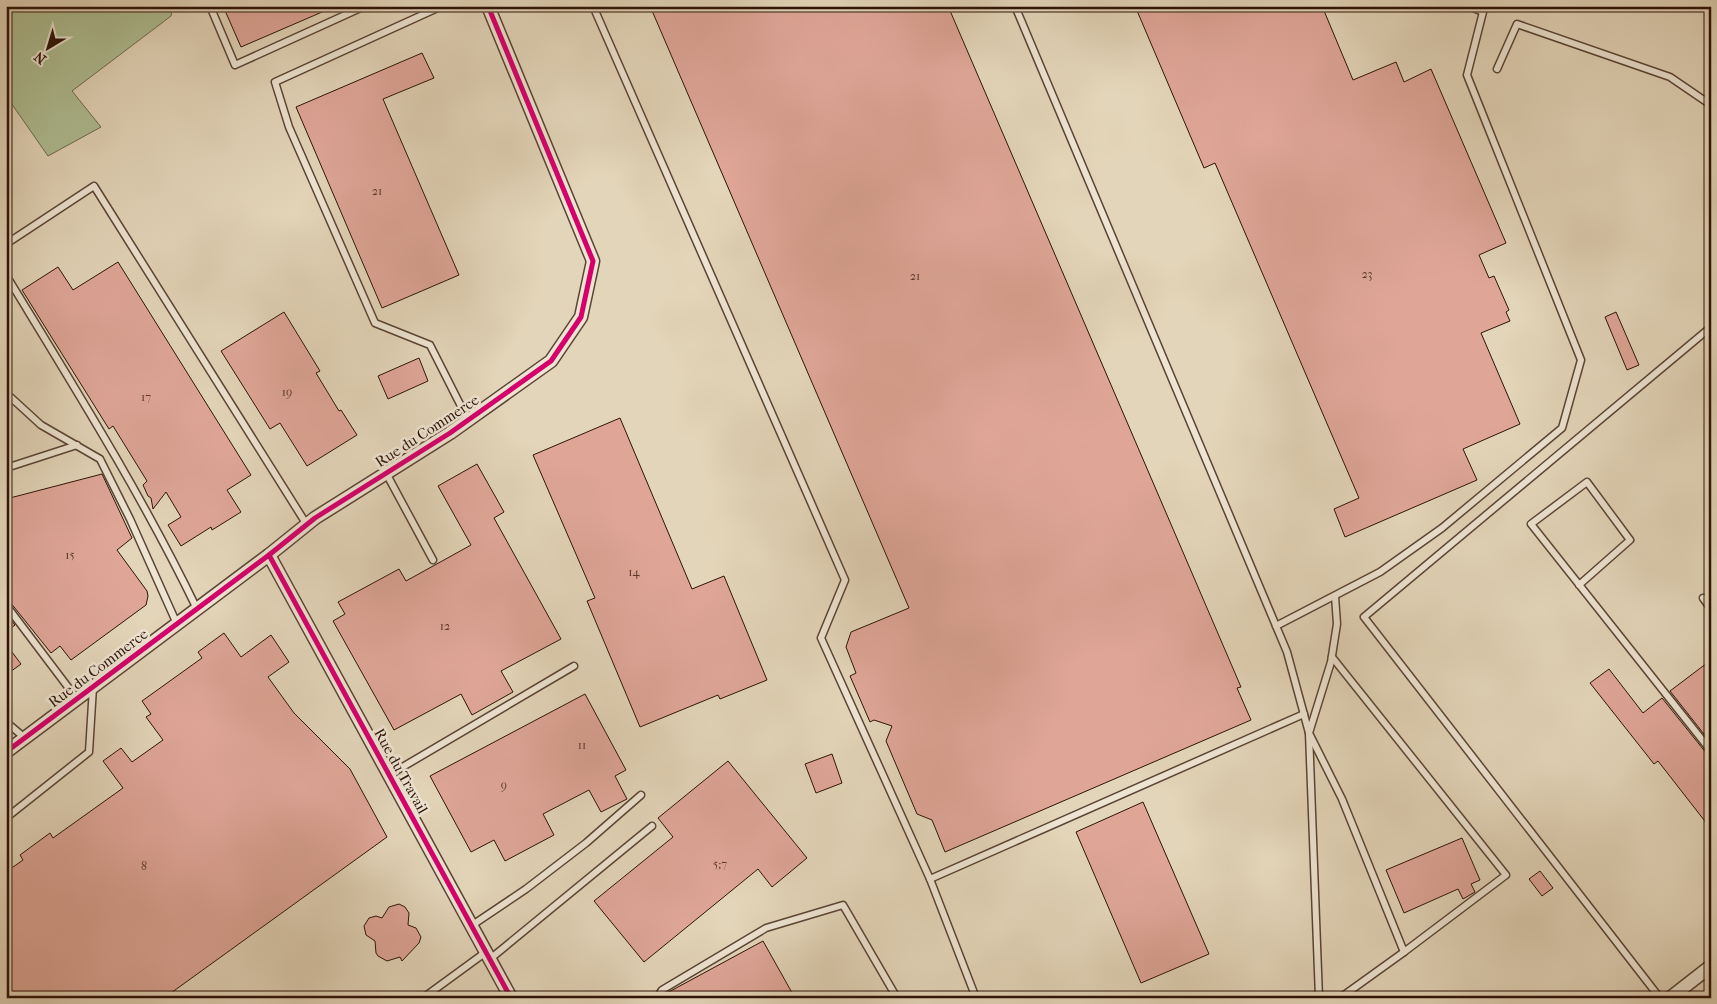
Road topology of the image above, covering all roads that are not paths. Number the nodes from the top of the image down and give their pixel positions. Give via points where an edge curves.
1 (210, 6) edge
2 (365, 6) edge
3 (442, 6) edge
4 (488, 6) edge
5 (593, 6) edge
6 (1014, 6) edge
7 (1469, 6) edge
8 (1497, 69) dead end
9 (1711, 104) edge
10 (6, 244) edge
11 (6, 275) edge
12 (1711, 327) edge
13 (6, 393) edge
14 (468, 420) junction
15 (77, 446) junction
16 (6, 468) edge
17 (386, 473) junction
18 (307, 524) junction
19 (269, 555) junction
20 (433, 560) dead end
21 (1579, 585) junction
22 (1335, 596) junction
23 (1702, 598) dead end
24 (6, 605) edge
25 (197, 609) junction
26 (1711, 609) edge
27 (177, 624) junction
28 (1276, 626) junction
29 (1332, 657) junction
30 (574, 666) dead end
31 (93, 687) junction
32 (77, 699) junction
33 (1304, 714) junction
34 (6, 722) edge
35 (1309, 733) junction
36 (25, 738) junction
37 (1711, 751) edge
38 (6, 752) edge
39 (389, 775) junction
40 (641, 795) dead end
41 (6, 818) edge
42 (652, 826) dead end
43 (930, 879) junction
44 (471, 926) junction
45 (1404, 952) junction
46 (488, 956) junction
47 (1711, 966) edge
48 (423, 998) edge
49 (511, 998) edge
50 (657, 998) edge
51 (897, 998) edge
52 (976, 998) edge
53 (1319, 998) edge
54 (1340, 998) edge
55 (1660, 998) edge
56 (1670, 998) edge

1 - 2 lane via 235,65
3 - 14 lane via 276,82 290,127 375,323 430,345
4 - 14 street, Rue du Commerce via 593,261 581,317 551,361
5 - 43 lane via 845,580 821,638
6 - 28 lane
7 - 22 lane via 1483,12 1468,75 1581,360 1562,428 1442,528 1380,572
8 - 9 lane via 1517,24 1670,77
10 - 18 lane via 94,186
11 - 25 lane via 101,429 169,551
12 - 55 lane via 1364,617
13 - 15 lane via 41,425
14 - 17 street, Rue du Commerce
15 - 16 lane
15 - 27 lane via 100,459
17 - 18 street, Rue du Commerce
17 - 20 lane
18 - 19 street, Rue du Commerce
19 - 25 street, Rue du Commerce
19 - 39 street, Rue du Travail
21 - 21 lane via 1630,540 1587,482 1531,524
21 - 37 lane
22 - 28 lane
22 - 29 lane via 1337,624
23 - 26 lane
24 - 32 lane
25 - 27 street, Rue du Commerce
27 - 31 street, Rue du Commerce
28 - 33 lane via 1287,652
29 - 35 lane
29 - 45 lane via 1506,875
30 - 39 lane
31 - 32 street, Rue du Commerce
31 - 41 lane via 89,752
32 - 36 street, Rue du Commerce
33 - 35 lane
33 - 43 lane
34 - 36 lane
35 - 45 lane via 1342,799
35 - 53 lane
36 - 38 street, Rue du Commerce
39 - 44 street, Rue du Travail
40 - 44 lane via 586,843
42 - 46 lane
43 - 52 lane
44 - 46 street, Rue du Travail
45 - 54 lane
46 - 48 lane
46 - 49 street, Rue du Travail
47 - 56 street
50 - 51 lane via 662,990 766,928 843,905

